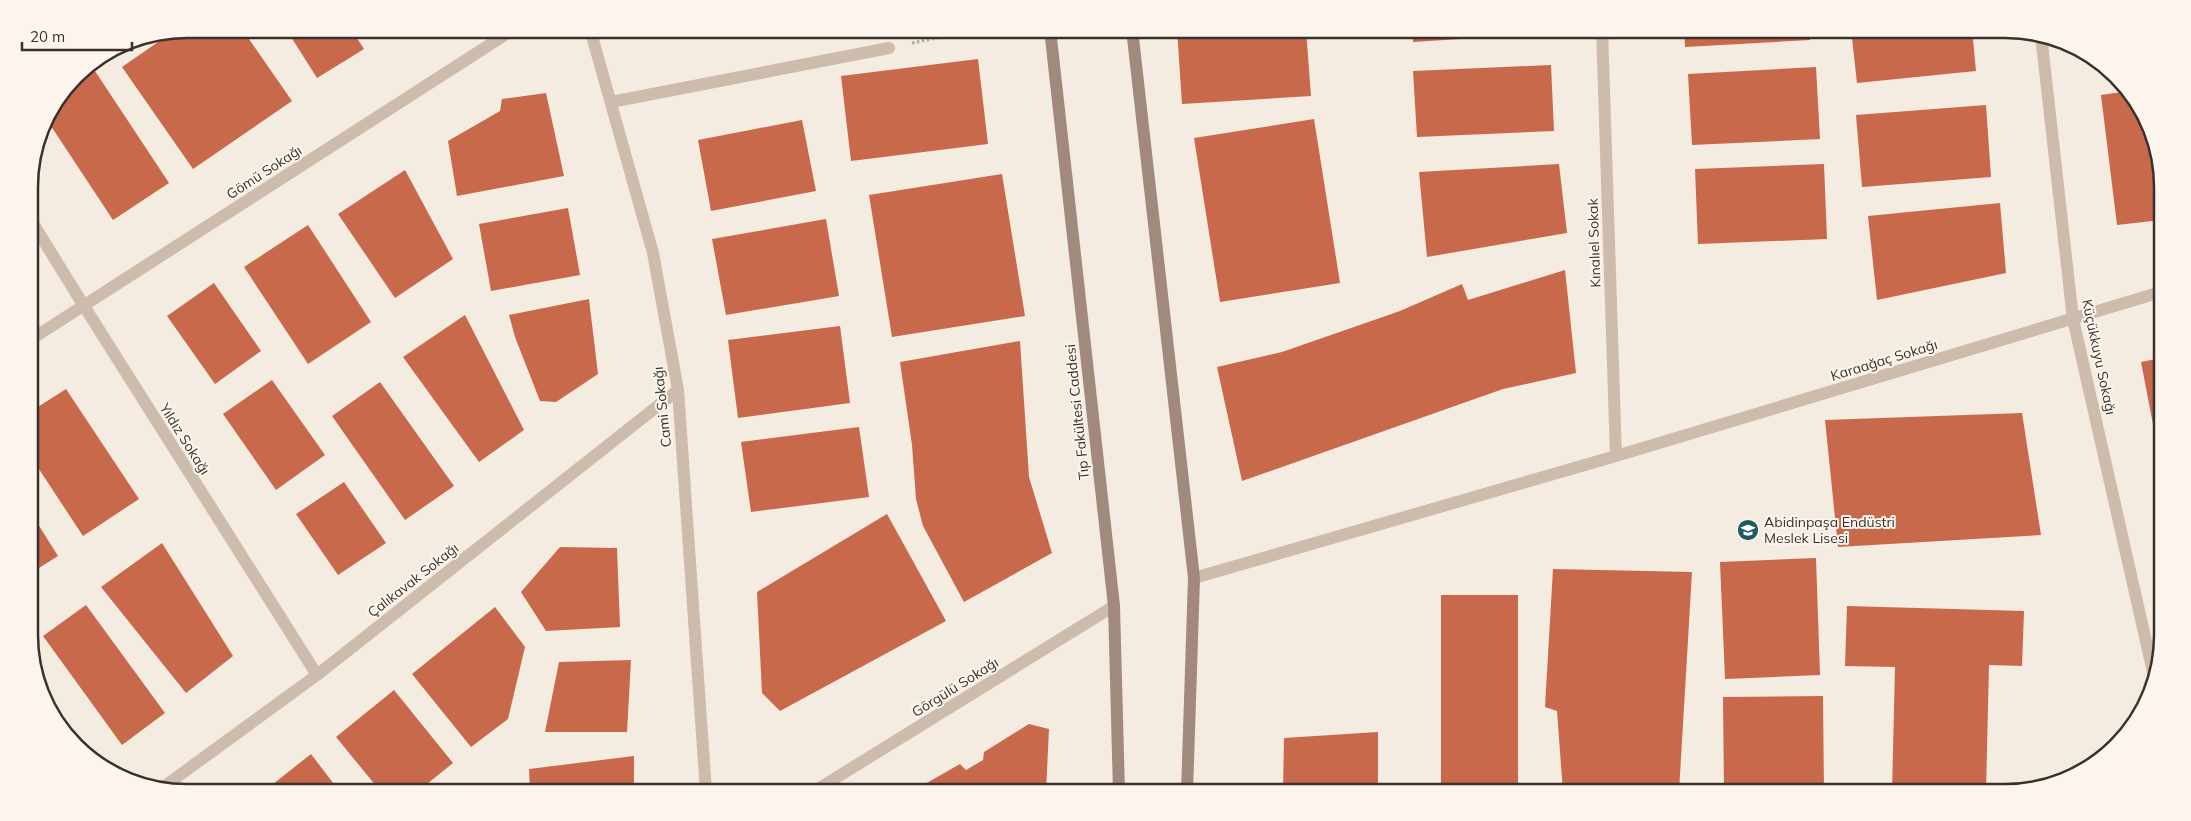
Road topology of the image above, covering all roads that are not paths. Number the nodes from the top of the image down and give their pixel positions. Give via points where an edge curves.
1 (500, 38) edge
2 (592, 38) edge
3 (1051, 38) edge
4 (1133, 38) edge
5 (1602, 38) edge
6 (2042, 42) edge
7 (889, 48) road end
8 (610, 102) junction
9 (38, 232) edge
10 (2154, 294) edge
11 (84, 306) junction
12 (2073, 319) junction
13 (38, 335) edge
14 (678, 390) junction
15 (1616, 456) junction
16 (1194, 578) junction
17 (1114, 606) junction
18 (2150, 665) edge
19 (317, 675) junction
20 (170, 782) edge
21 (1119, 783) edge
22 (1187, 783) edge
23 (705, 784) edge
24 (827, 784) edge

1 - 11 street, Gömü Sokağı
2 - 8 street, Cami Sokağı
3 - 17 main road, Tıp Fakültesi Caddesi
4 - 16 main road
5 - 15 street, Kınalıel Sokak
6 - 12 street, Küçükkuyu Sokağı
7 - 8 street
8 - 14 street, Cami Sokağı via 653,253
9 - 11 street, Yıldız Sokağı
10 - 12 street, Karaağaç Sokağı
11 - 13 street, Gömü Sokağı
11 - 19 street, Yıldız Sokağı
12 - 15 street, Karaağaç Sokağı
12 - 18 street, Küçükkuyu Sokağı
14 - 19 street, Çalıkavak Sokağı
14 - 23 street, Cami Sokağı
15 - 16 street, Karaağaç Sokağı
16 - 22 main road
17 - 21 main road, Tıp Fakültesi Caddesi
17 - 24 street, Görgülü Sokağı
19 - 20 street, Çalıkavak Sokağı

